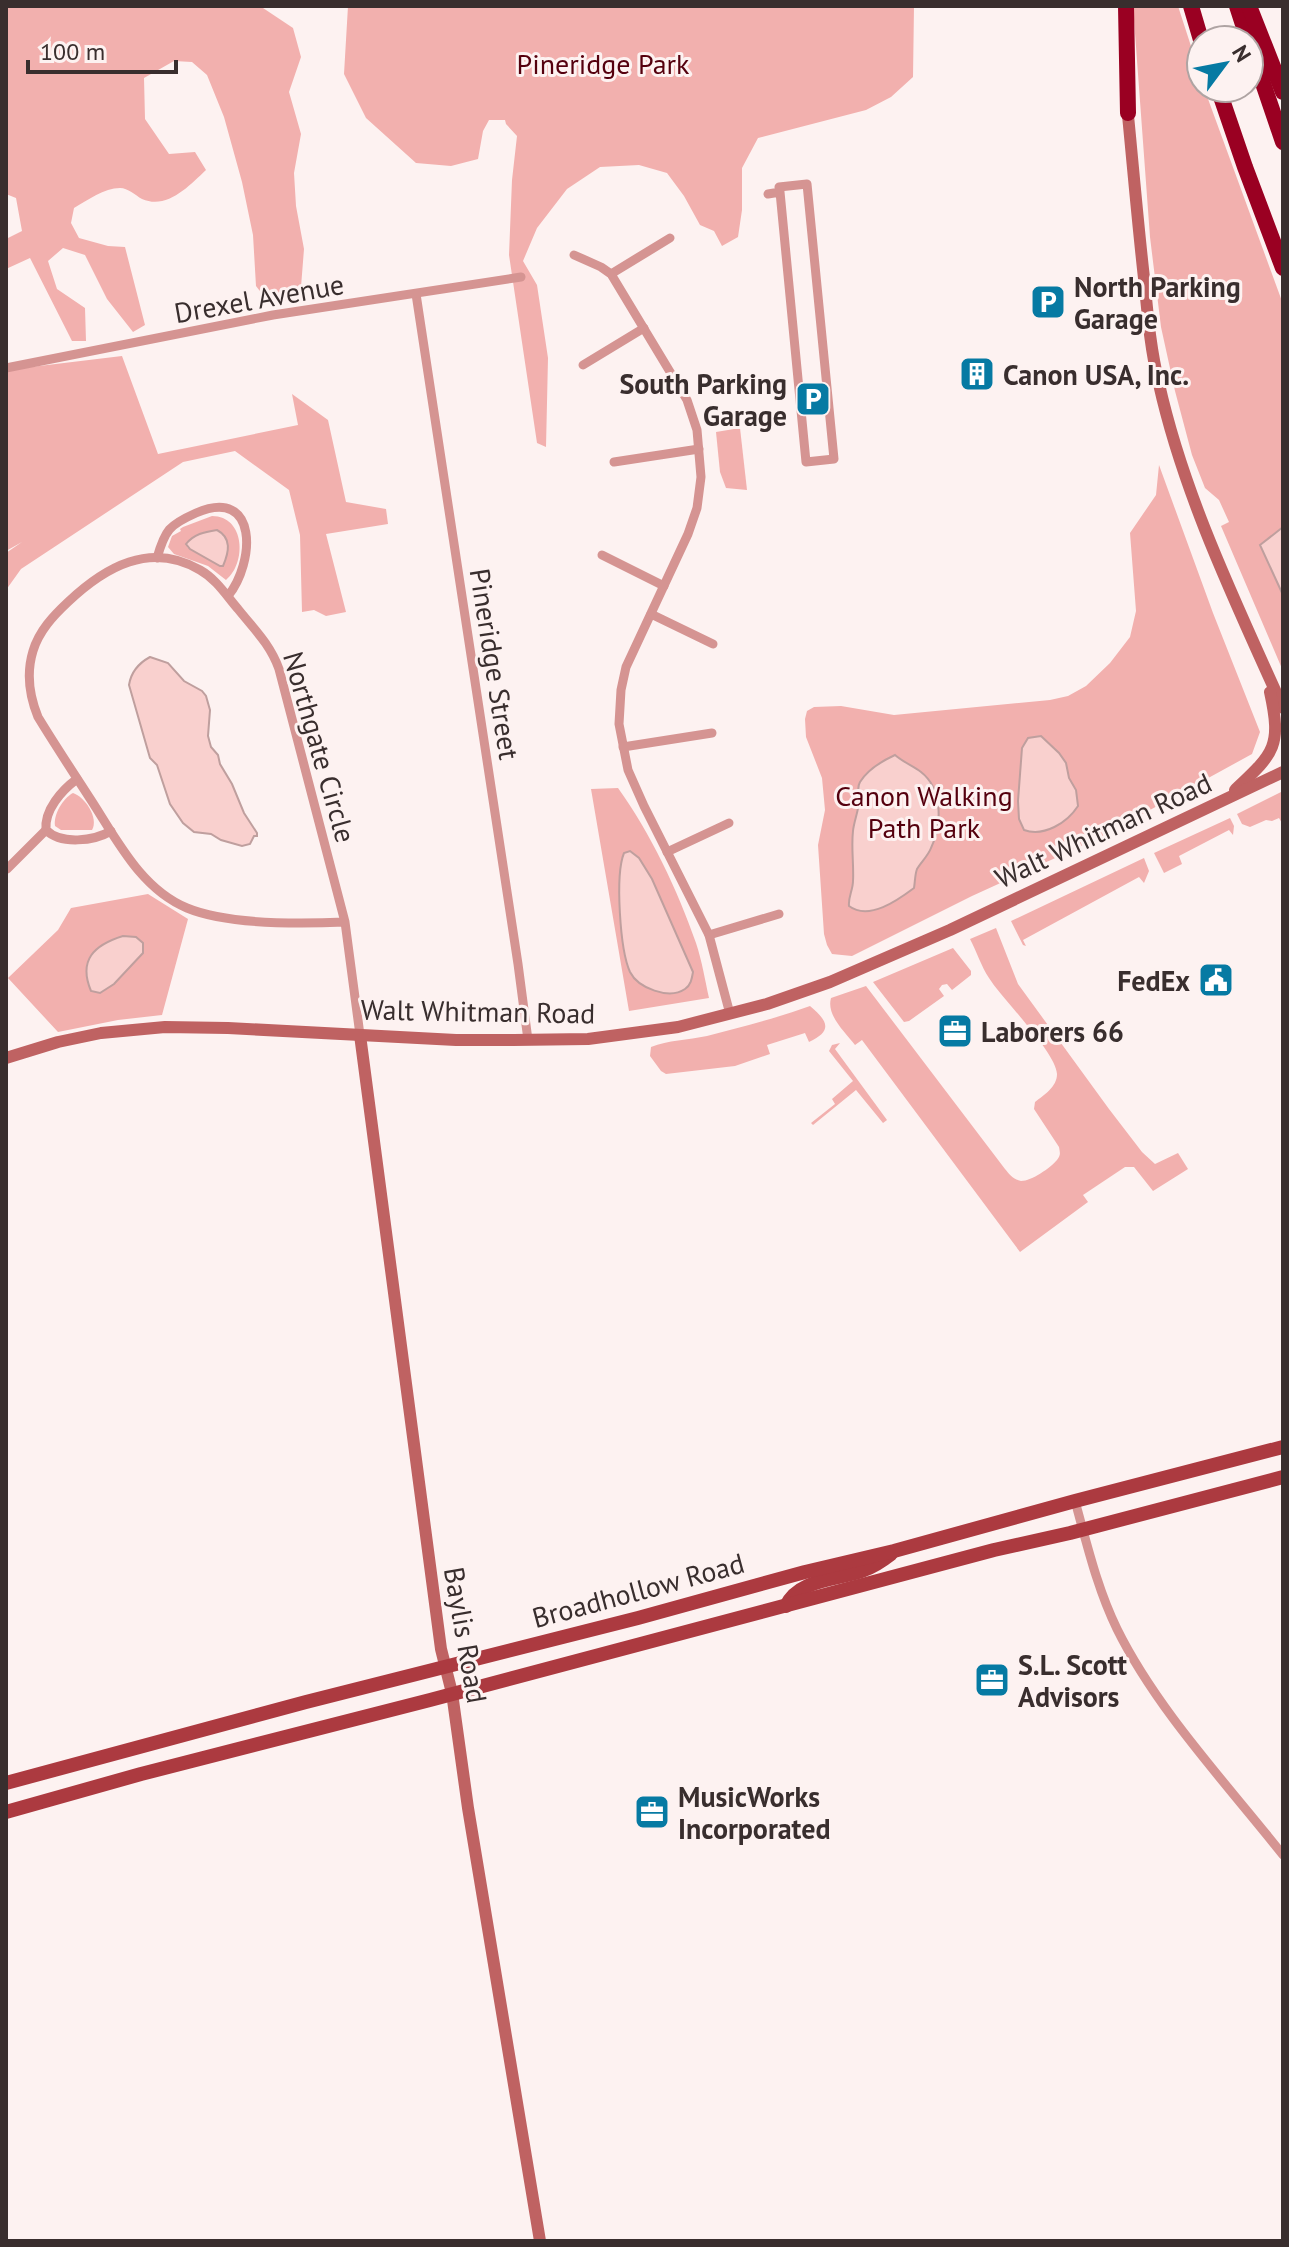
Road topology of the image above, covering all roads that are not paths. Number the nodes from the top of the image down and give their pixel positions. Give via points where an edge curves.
1 (1118, 6) edge
2 (1126, 6) edge
3 (1249, 6) edge
4 (1265, 89) edge
5 (1283, 92) edge
6 (1223, 104) edge
7 (1128, 113) junction
8 (1283, 142) edge
9 (780, 192) junction
10 (768, 194) dead end
11 (670, 238) dead end
12 (574, 255) dead end
13 (1283, 268) edge
14 (611, 274) junction
15 (521, 277) dead end
16 (416, 294) junction
17 (644, 328) junction
18 (583, 365) dead end
19 (6, 368) edge
20 (699, 449) junction
21 (614, 462) dead end
22 (602, 555) dead end
23 (157, 558) junction
24 (664, 586) junction
25 (228, 596) junction
26 (651, 614) junction
27 (713, 644) dead end
28 (1263, 662) junction
29 (1283, 708) edge
30 (712, 733) dead end
31 (623, 747) junction
32 (1283, 772) edge
33 (77, 779) junction
34 (1225, 799) junction
35 (729, 823) dead end
36 (46, 830) junction
37 (111, 831) junction
38 (667, 852) junction
39 (7, 869) edge
40 (779, 914) dead end
41 (345, 922) junction
42 (709, 935) junction
43 (730, 1014) junction
44 (360, 1035) junction
45 (528, 1040) junction
46 (6, 1058) edge
47 (1283, 1447) edge
48 (1283, 1477) edge
49 (1075, 1501) junction
50 (1083, 1529) junction
51 (894, 1551) junction
52 (786, 1606) junction
53 (445, 1666) junction
54 (452, 1693) junction
55 (6, 1783) edge
56 (6, 1812) edge
57 (1283, 1855) edge
58 (540, 2241) edge

1 - 7 main road
2 - 7 highway
3 - 5 highway
4 - 8 highway
6 - 13 highway
7 - 28 main road via 1158,383 1192,491
9 - 9 street via 806,462 834,459 807,184 779,187
9 - 10 street
11 - 14 street
12 - 14 street
14 - 17 street
15 - 16 street, Drexel Avenue
16 - 19 street, Drexel Avenue via 273,315
16 - 45 street, Pineridge Street
17 - 18 street
17 - 20 street via 687,400
20 - 21 street
20 - 24 street via 697,508
22 - 24 street
23 - 25 street, Northgate Circle via 198,569
23 - 25 street via 171,526 203,511 227,508 245,524 248,548
23 - 33 street, Northgate Circle via 117,566 82,589 51,619 32,654 32,702
24 - 26 street
25 - 41 street, Northgate Circle via 265,640 279,669
26 - 27 street
26 - 31 street via 621,690
28 - 29 main road
28 - 34 main road via 1277,735 1269,757
30 - 31 street
31 - 38 street via 628,770
32 - 34 main road, Walt Whitman Road
33 - 36 street via 53,805
33 - 37 street, Northgate Circle
34 - 43 main road, Walt Whitman Road via 922,943 815,988
35 - 38 street
36 - 37 street via 59,838 84,839
36 - 39 street
37 - 41 street, Northgate Circle via 139,872 185,907 225,918
38 - 42 street
40 - 42 street
41 - 44 street, Northgate Circle
42 - 43 street
43 - 45 main road, Walt Whitman Road via 607,1037
44 - 45 main road, Walt Whitman Road
44 - 46 main road, Walt Whitman Road via 165,1027 101,1033
44 - 53 main road, Baylis Road
47 - 49 main road, Broadhollow Road
48 - 50 main road, Broadhollow Road
49 - 50 street
49 - 51 main road, Broadhollow Road
50 - 52 main road, Broadhollow Road
50 - 57 street via 1105,1601 1128,1651 1176,1722
51 - 52 main road via 862,1571 800,1589
51 - 53 main road, Broadhollow Road
52 - 54 main road, Broadhollow Road
53 - 54 main road, Baylis Road
53 - 55 main road, Broadhollow Road
54 - 56 main road, Broadhollow Road
54 - 58 main road, Baylis Road

